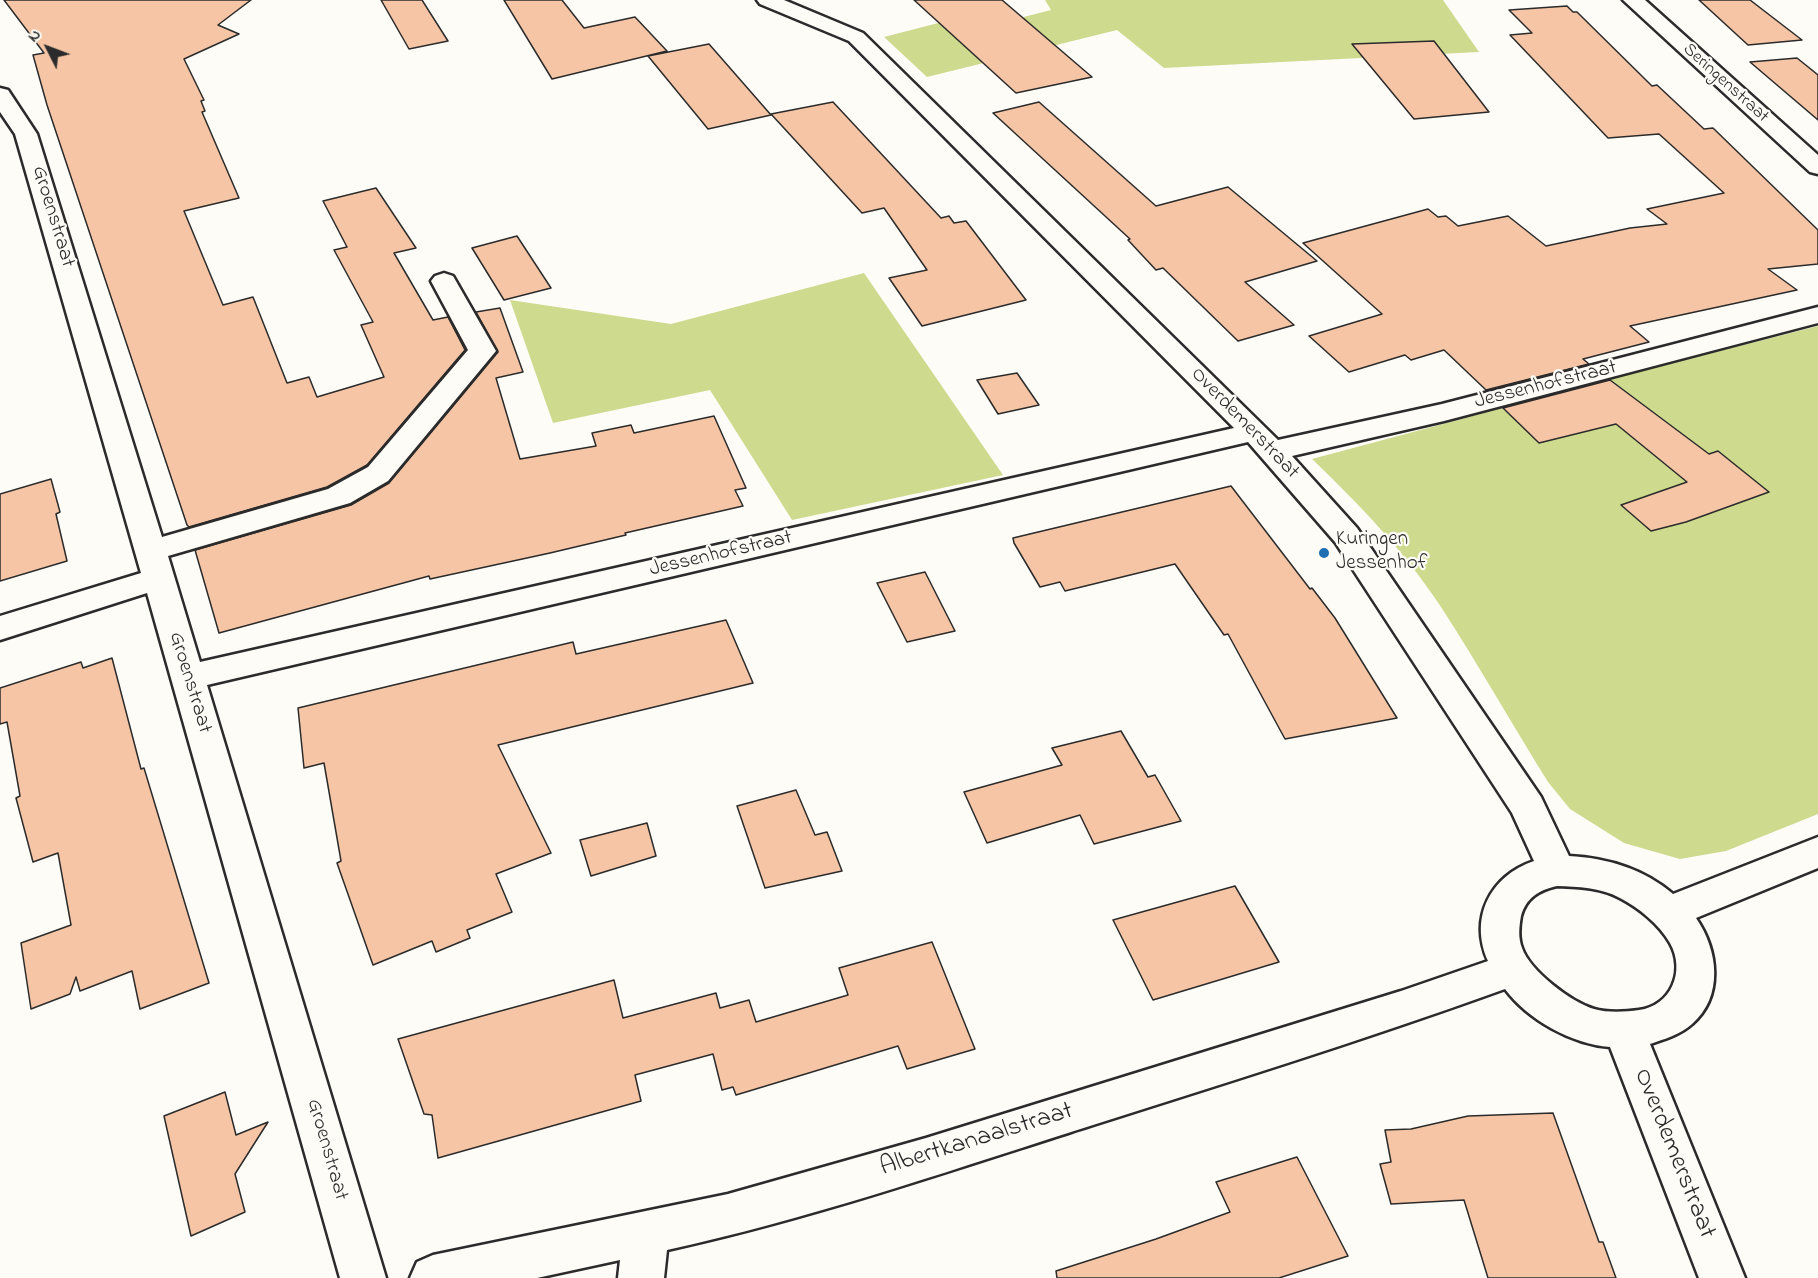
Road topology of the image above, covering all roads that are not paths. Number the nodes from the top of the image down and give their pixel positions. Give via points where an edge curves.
1 (767, 0) edge
2 (810, 0) edge
3 (1633, 0) edge
4 (856, 37) junction
5 (0, 95) edge
6 (1818, 167) edge
7 (444, 281) dead end
8 (1818, 315) edge
9 (1263, 441) junction
10 (153, 565) junction
11 (0, 628) edge
12 (188, 677) junction
13 (1818, 852) edge
14 (1557, 871) junction
15 (1668, 912) junction
16 (1512, 970) junction
17 (1624, 1031) junction
18 (646, 1232) junction
19 (363, 1278) edge
20 (433, 1278) edge
21 (641, 1278) edge
22 (1722, 1278) edge

1 - 4 street, Overdemerstraat
2 - 4 street, Overdemerstraat via 849,24
3 - 6 street, Seringenstraat
4 - 9 street, Overdemerstraat
5 - 10 street, Groenstraat via 26,134
7 - 10 street via 482,351 378,474 339,496
8 - 9 street, Jessenhofstraat via 1444,412
9 - 12 street, Jessenhofstraat
9 - 14 street, Overdemerstraat via 1346,535 1528,807
10 - 11 street
10 - 12 street, Groenstraat
12 - 19 street, Groenstraat
13 - 15 street
14 - 15 street via 1585,871 1615,878 1643,892
14 - 16 street via 1529,878 1510,894 1500,916 1500,942
15 - 17 street via 1690,943 1695,965 1697,976 1687,1005 1661,1024
16 - 17 street via 1532,993 1560,1013 1592,1026
16 - 18 street, Albertkanaalstraat via 1401,1009 937,1155 728,1215
17 - 22 street, Overdemerstraat
18 - 20 street, Albertkanaalstraat
18 - 21 street

